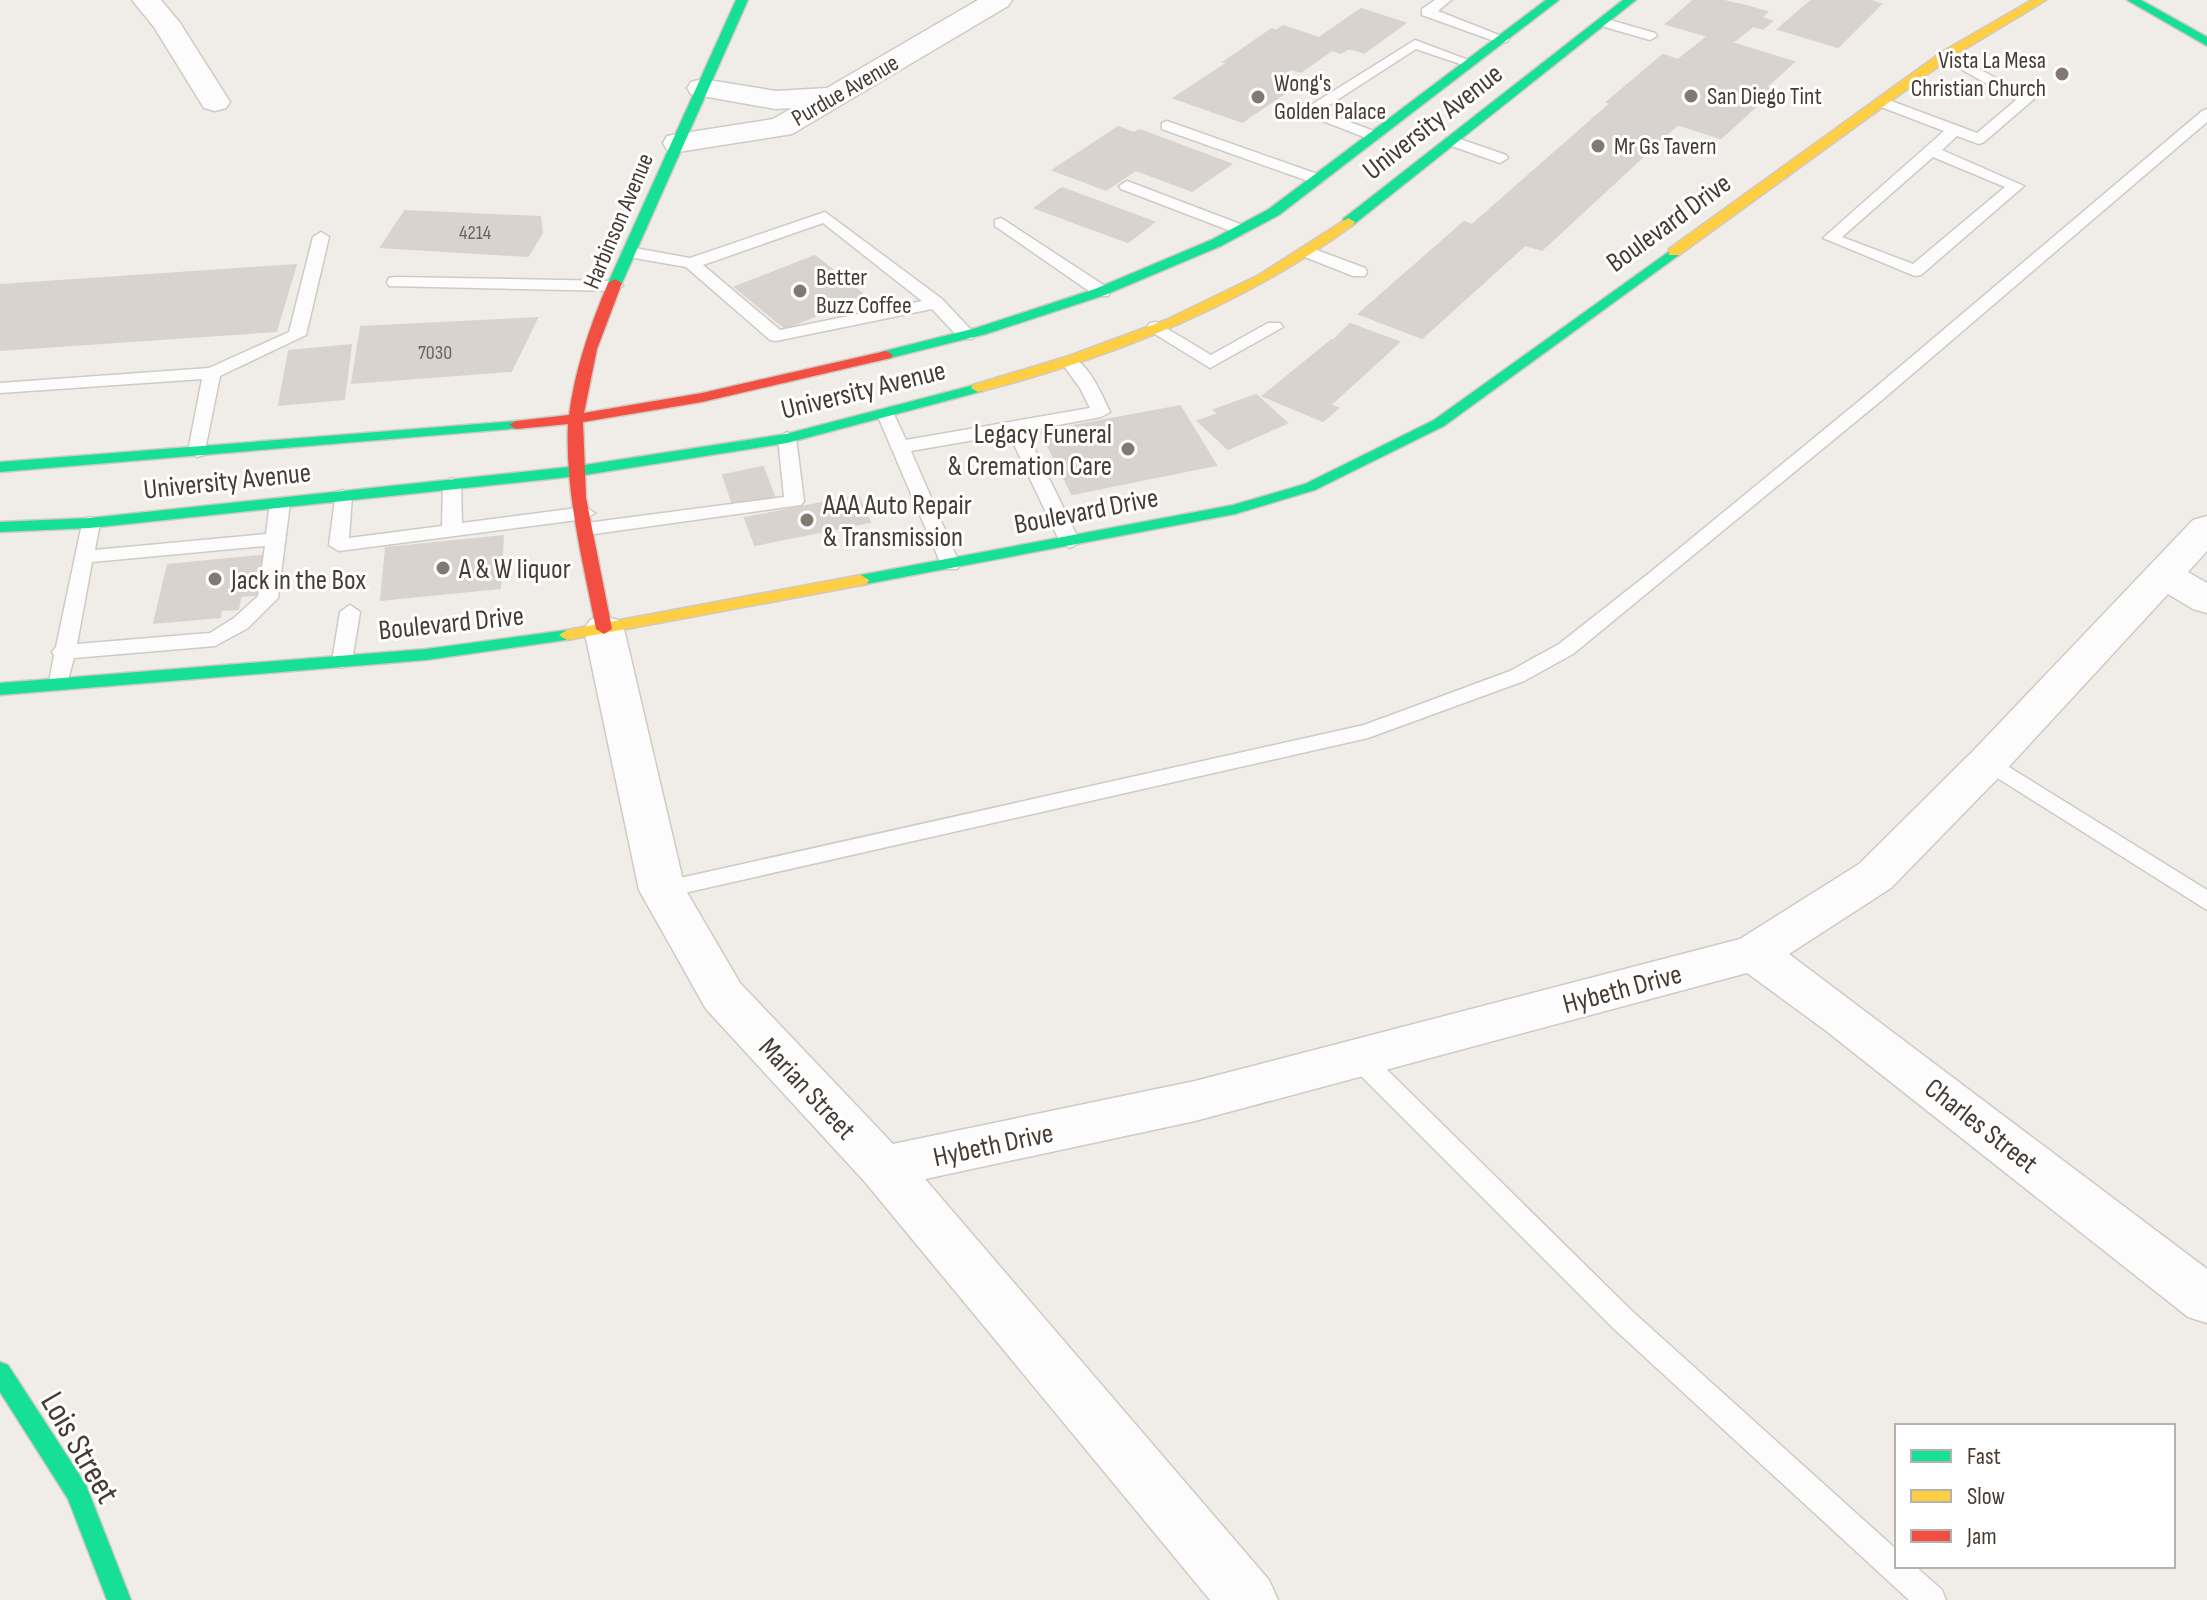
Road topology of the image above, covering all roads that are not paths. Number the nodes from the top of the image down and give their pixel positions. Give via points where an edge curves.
1 (146, 0) edge
2 (742, 0) edge
3 (998, 0) edge
4 (1444, 0) edge
5 (1553, 0) edge
6 (1630, 0) edge
7 (2040, 0) edge
8 (2133, 0) edge
9 (1603, 22) junction
10 (1650, 36) dead end
11 (1502, 39) junction
12 (2207, 42) edge
13 (1946, 55) junction
14 (1469, 63) junction
15 (702, 88) junction
16 (835, 95) junction
17 (215, 102) dead end
18 (1881, 102) junction
19 (2207, 114) edge
20 (1167, 126) dead end
21 (1955, 130) junction
22 (1374, 136) junction
23 (1451, 141) junction
24 (678, 143) junction
25 (1931, 151) junction
26 (1500, 158) dead end
27 (1317, 179) junction
28 (1127, 186) dead end
29 (1001, 223) dead end
30 (1242, 230) junction
31 (321, 237) dead end
32 (1306, 251) junction
33 (629, 252) junction
34 (691, 263) junction
35 (1359, 272) dead end
36 (395, 282) dead end
37 (615, 286) junction
38 (1102, 292) junction
39 (936, 303) junction
40 (1156, 327) junction
41 (1274, 327) dead end
42 (966, 335) junction
43 (1070, 362) junction
44 (212, 373) junction
45 (0, 388) edge
46 (886, 414) junction
47 (576, 420) junction
48 (1015, 427) junction
49 (787, 438) junction
50 (900, 447) junction
51 (197, 451) junction
52 (0, 467) edge
53 (578, 471) junction
54 (452, 484) junction
55 (343, 496) junction
56 (280, 503) junction
57 (586, 521) junction
58 (90, 523) junction
59 (0, 527) edge
60 (2207, 528) edge
61 (452, 530) junction
62 (276, 539) junction
63 (1070, 542) junction
64 (83, 557) junction
65 (950, 565) junction
66 (2164, 575) junction
67 (2207, 600) edge
68 (350, 612) dead end
69 (604, 629) junction
70 (62, 652) junction
71 (342, 661) junction
72 (59, 682) junction
73 (0, 689) edge
74 (1988, 762) junction
75 (662, 890) junction
76 (2207, 901) edge
77 (1754, 953) junction
78 (1358, 1057) junction
79 (883, 1167) junction
80 (2207, 1300) edge
81 (0, 1372) edge
82 (1895, 1567) edge
83 (1896, 1568) edge
84 (119, 1600) edge
85 (1248, 1600) edge
86 (1931, 1600) edge

1 - 17 street via 194,63
2 - 15 main road, Harbinson Avenue
3 - 16 street, Purdue Avenue
4 - 11 lane via 1427,12
5 - 11 main road, University Avenue
6 - 9 main road, University Avenue
7 - 13 main road, Boulevard Drive
8 - 12 main road
9 - 10 lane
9 - 23 main road, University Avenue
11 - 14 main road, University Avenue
13 - 18 main road, Boulevard Drive
13 - 21 lane via 2026,99 1979,139
14 - 22 main road, University Avenue
14 - 22 lane via 1415,44 1308,112
15 - 16 street via 776,100
15 - 24 main road, Harbinson Avenue
16 - 24 street, Purdue Avenue via 781,127
18 - 21 lane
18 - 63 main road, Boulevard Drive via 1439,423 1310,487 1235,509
19 - 75 lane via 1660,574 1566,649 1517,676 1368,731
20 - 27 lane
21 - 25 lane
22 - 27 main road, University Avenue
23 - 26 lane
23 - 32 main road, University Avenue
24 - 33 main road, Harbinson Avenue
25 - 25 lane via 1864,209 1831,238 1915,271 2016,186
27 - 30 main road, University Avenue
28 - 30 lane
29 - 38 lane
30 - 38 main road, University Avenue
31 - 44 lane via 297,335
32 - 35 lane
32 - 40 main road, University Avenue via 1214,304
33 - 34 lane
33 - 37 main road, Harbinson Avenue
34 - 39 lane via 776,336
34 - 39 lane via 825,217
36 - 37 lane
37 - 47 main road, Harbinson Avenue via 586,367
38 - 42 main road, University Avenue
39 - 42 lane
40 - 41 lane via 1210,363
40 - 43 main road, University Avenue
42 - 47 main road, University Avenue
43 - 46 main road, University Avenue
43 - 48 lane via 1101,412
44 - 45 lane
44 - 51 lane
46 - 49 main road, University Avenue
46 - 50 lane
47 - 51 main road, University Avenue
47 - 53 main road, Harbinson Avenue
48 - 50 lane
48 - 63 lane
49 - 53 main road, University Avenue
49 - 57 lane via 794,501
50 - 65 lane
51 - 52 main road, University Avenue
53 - 54 main road, University Avenue
53 - 57 main road, Marian Street
54 - 55 main road, University Avenue
54 - 61 lane
55 - 56 main road, University Avenue
55 - 61 lane via 339,545
56 - 58 main road, University Avenue
56 - 62 lane
57 - 61 lane
57 - 69 main road, Marian Street
58 - 59 main road, University Avenue
58 - 64 lane
60 - 66 street, Hybeth Drive
62 - 64 lane
62 - 70 lane via 268,598 215,639
63 - 65 main road, Boulevard Drive
64 - 70 lane
65 - 69 main road, Boulevard Drive
66 - 67 street
66 - 74 street, Hybeth Drive
68 - 71 lane
69 - 71 main road, Boulevard Drive
69 - 75 street, Marian Street
70 - 72 lane
71 - 72 main road, Boulevard Drive
72 - 73 main road, Boulevard Drive
74 - 76 lane
74 - 77 street, Hybeth Drive via 1875,876
75 - 79 street, Marian Street via 723,996
77 - 78 street, Hybeth Drive
77 - 80 street, Charles Street
78 - 79 street, Hybeth Drive via 1195,1101
78 - 82 lane via 1622,1319
79 - 85 street, Marian Street
81 - 84 main road, Lois Street via 78,1493
83 - 86 lane

